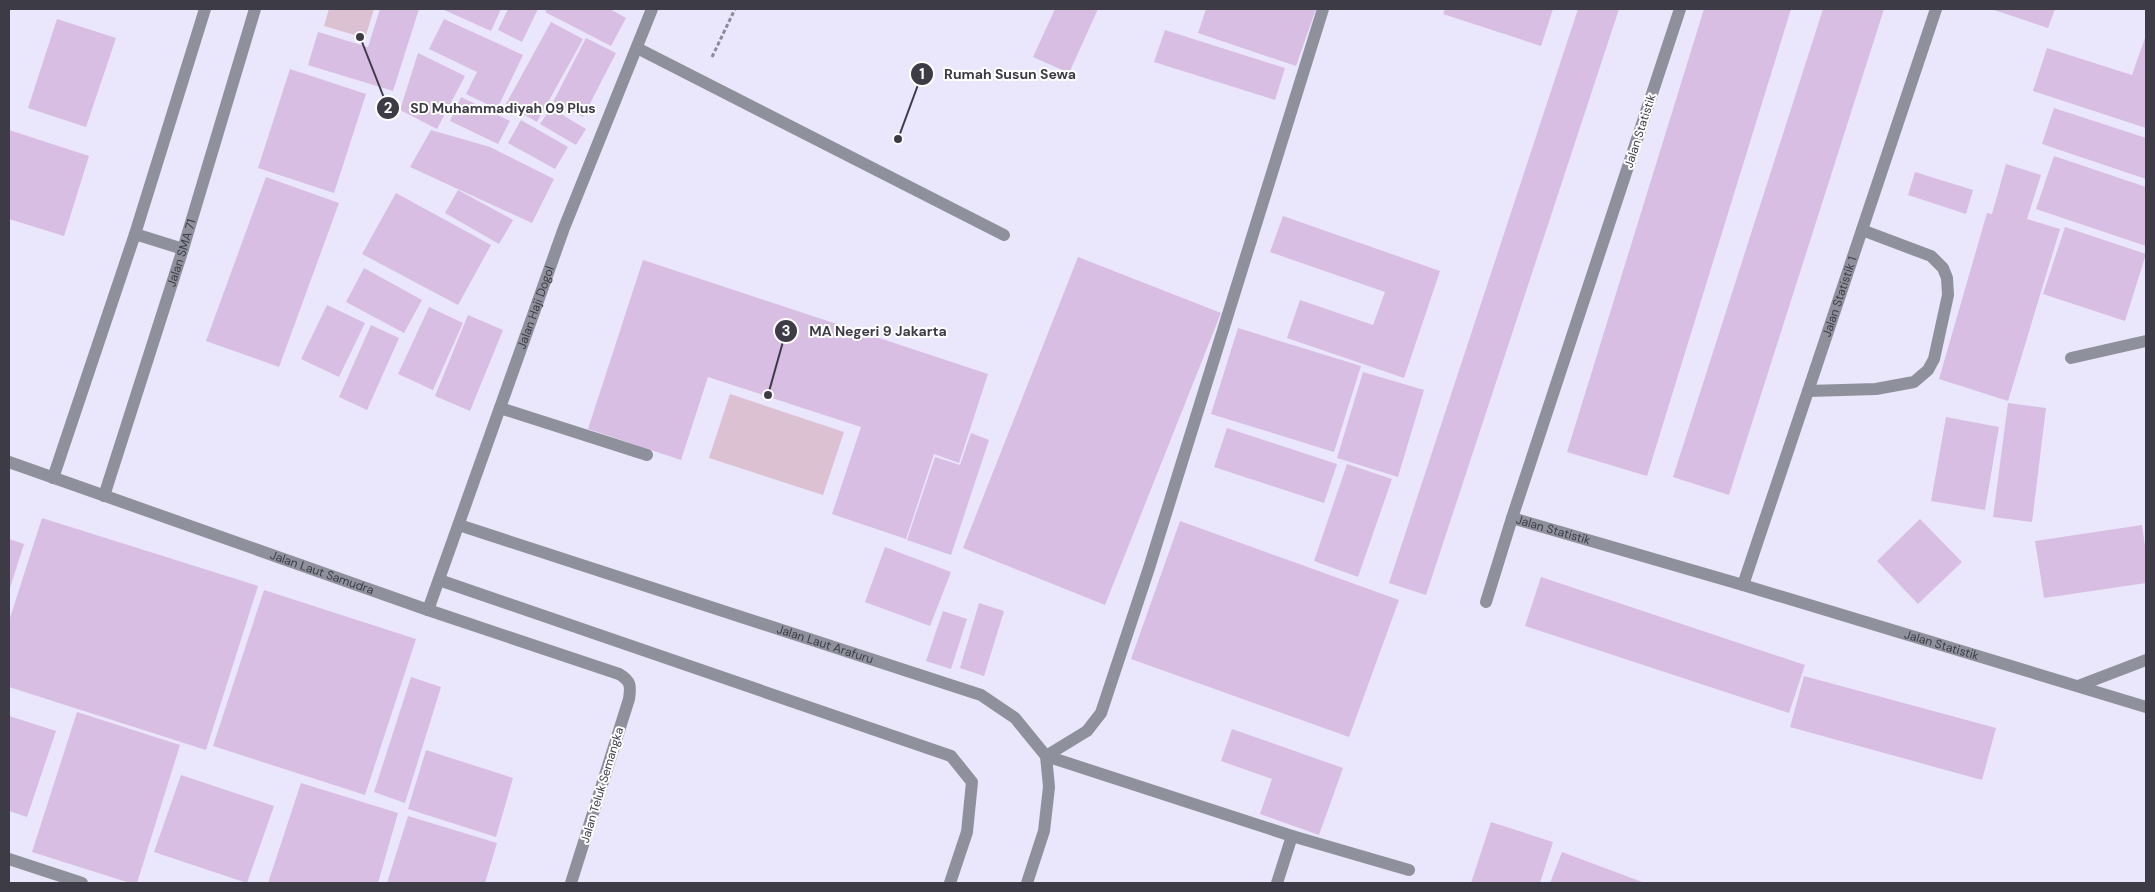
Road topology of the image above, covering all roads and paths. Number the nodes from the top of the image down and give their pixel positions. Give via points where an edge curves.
1 (205, 9) edge
2 (255, 9) edge
3 (652, 9) edge
4 (735, 9) edge
5 (1322, 9) edge
6 (1680, 9) edge
7 (1936, 9) edge
8 (637, 48) junction
9 (700, 80) junction
10 (1862, 230) junction
11 (135, 234) junction
12 (1004, 235) dead end
13 (183, 249) junction
14 (2146, 341) edge
15 (2071, 358) dead end
16 (1808, 391) junction
17 (500, 408) junction
18 (647, 455) dead end
19 (9, 462) edge
20 (53, 478) junction
21 (104, 496) junction
22 (1512, 518) junction
23 (459, 525) junction
24 (439, 580) junction
25 (1743, 585) junction
26 (1486, 602) dead end
27 (428, 610) junction
28 (2146, 660) edge
29 (2078, 686) junction
30 (631, 687) joint
31 (2146, 707) edge
32 (1046, 756) junction
33 (1292, 836) junction
34 (9, 859) edge
35 (1409, 870) dead end
36 (82, 883) edge
37 (571, 883) edge
38 (950, 883) edge
39 (1027, 883) edge
40 (1277, 883) edge

1 - 11 street
2 - 13 street, Jalan SMA 71
3 - 8 street, Jalan Haji Dogol
4 - 9 path
5 - 32 street via 1101,713 1087,732
6 - 22 street, Jalan Statistik
7 - 10 street, Jalan Statistik 1
8 - 9 street
8 - 17 street, Jalan Haji Dogol via 564,228
9 - 12 street
10 - 16 street, Jalan Statistik 1
10 - 16 street via 1931,256 1943,268 1948,296 1934,360 1914,382 1876,389
11 - 13 street
11 - 20 street
13 - 21 street, Jalan SMA 71
14 - 15 street
16 - 25 street, Jalan Statistik 1
17 - 18 street
17 - 23 street, Jalan Haji Dogol
19 - 20 street, Jalan Laut Samudra
20 - 21 street, Jalan Laut Samudra
21 - 27 street, Jalan Laut Samudra
22 - 25 street, Jalan Statistik
22 - 26 street
23 - 24 street, Jalan Haji Dogol
23 - 32 street, Jalan Laut Arafuru via 981,696 1015,718
24 - 27 street, Jalan Haji Dogol
24 - 38 street via 951,756 972,782 967,832
25 - 29 street, Jalan Statistik
27 - 30 street, Jalan Laut Samudra via 619,674
28 - 29 street
29 - 31 street, Jalan Statistik
30 - 37 street, Jalan Teluk Semangka
32 - 33 street
32 - 39 street via 1049,786 1044,831
33 - 35 street
33 - 40 street
34 - 36 street

